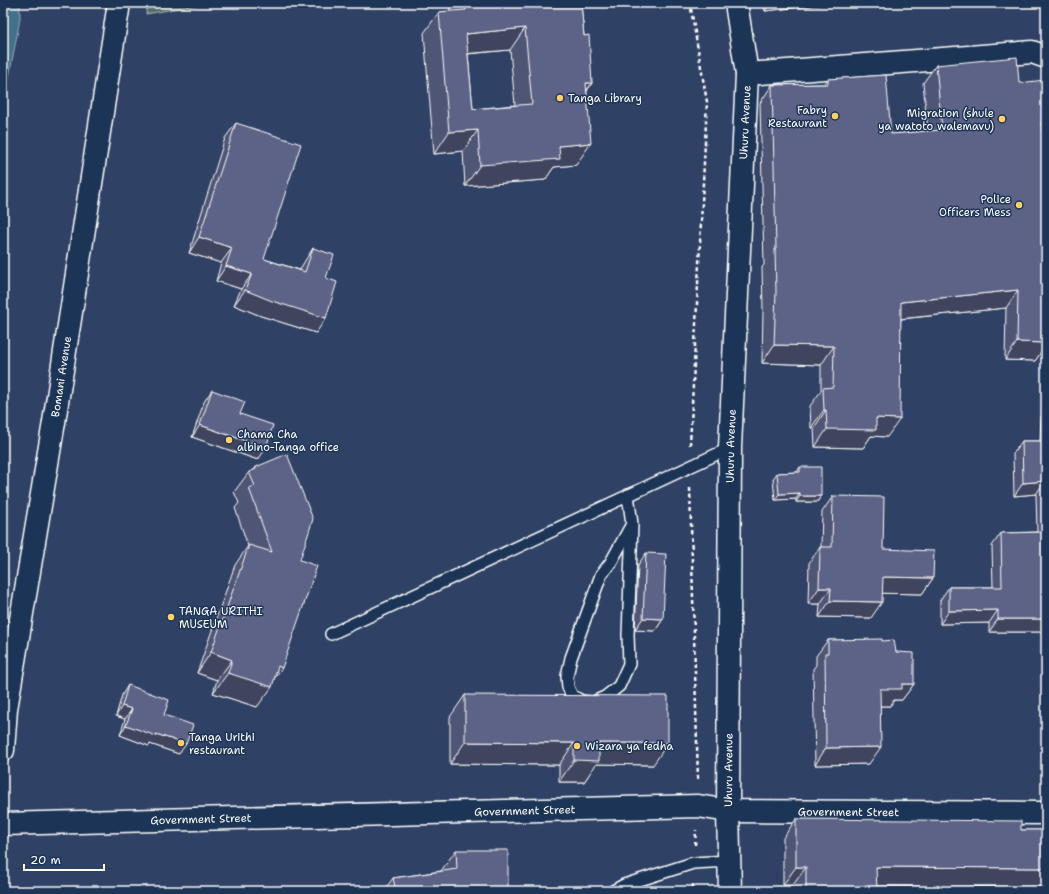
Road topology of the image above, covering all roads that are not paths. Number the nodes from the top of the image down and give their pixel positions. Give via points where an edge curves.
1 (119, 3) edge
2 (736, 3) edge
3 (1041, 50) edge
4 (747, 74) junction
5 (730, 448) junction
6 (628, 495) junction
7 (632, 524) junction
8 (331, 634) dead end
9 (3, 750) edge
10 (728, 811) junction
11 (1046, 813) edge
12 (3, 824) edge
13 (729, 861) junction
14 (613, 891) edge
15 (730, 891) edge

1 - 9 street, Bomani Avenue via 54,422 6,709
2 - 4 street, Uhuru Avenue
3 - 4 street
4 - 5 street, Uhuru Avenue
5 - 6 lane
5 - 10 street, Uhuru Avenue
6 - 7 lane
6 - 8 lane
7 - 7 lane via 629,664 619,686 605,697 593,702 582,701 572,696 568,687 567,676 571,658 601,574 611,562
10 - 11 street, Government Street
10 - 12 street, Government Street via 698,806
10 - 13 street, Uhuru Avenue
13 - 14 lane via 693,863 624,885
13 - 15 street, Uhuru Avenue

